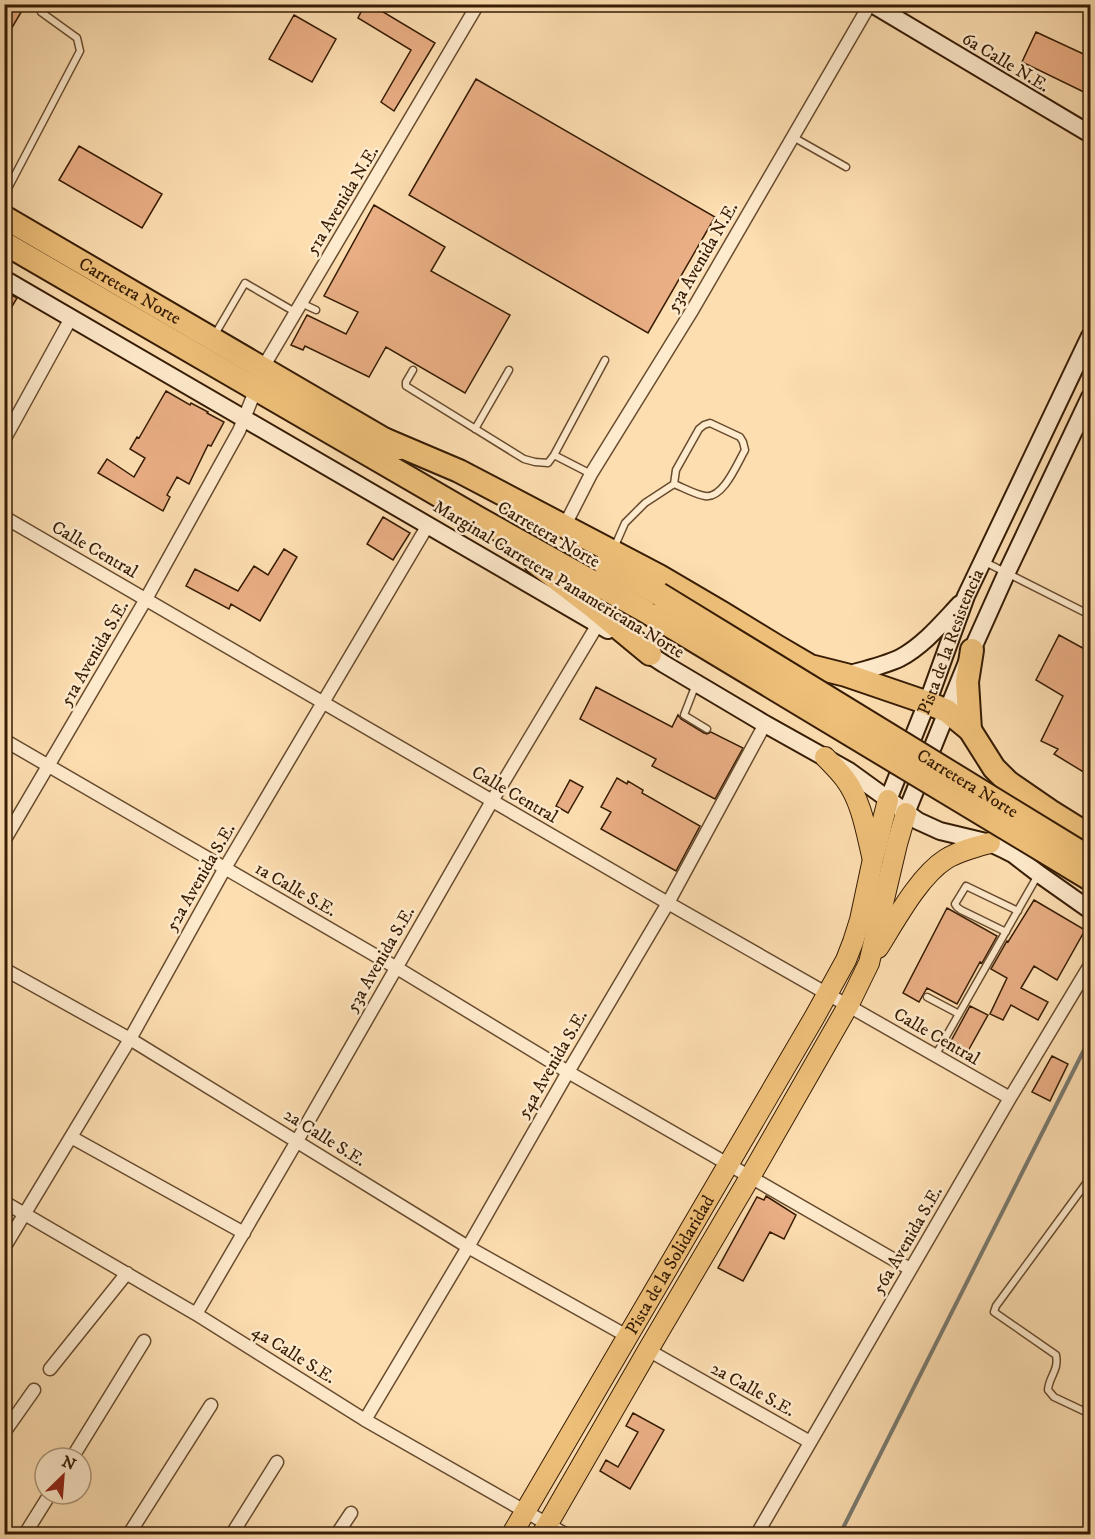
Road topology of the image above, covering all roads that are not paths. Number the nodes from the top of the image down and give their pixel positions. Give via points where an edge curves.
1 (478, 4) edge
2 (871, 4) edge
3 (41, 12) dead end
4 (1090, 134) edge
5 (793, 137) junction
6 (846, 167) dead end
7 (4, 196) edge
8 (4, 217) edge
9 (4, 243) edge
10 (4, 279) edge
11 (299, 308) junction
12 (316, 310) dead end
13 (71, 318) junction
14 (1090, 336) edge
15 (212, 338) junction
16 (605, 360) dead end
17 (413, 370) dead end
18 (509, 370) dead end
19 (260, 378) junction
20 (1090, 401) edge
21 (244, 418) junction
22 (476, 429) junction
23 (4, 440) edge
24 (386, 440) junction
25 (554, 455) junction
26 (591, 474) junction
27 (674, 484) junction
28 (4, 517) edge
29 (478, 518) junction
30 (428, 525) junction
31 (564, 527) junction
32 (612, 552) junction
33 (983, 561) junction
34 (1007, 572) junction
35 (966, 596) junction
36 (146, 599) junction
37 (655, 604) junction
38 (1090, 615) edge
39 (598, 624) junction
40 (972, 650) junction
41 (650, 654) junction
42 (846, 675) junction
43 (696, 683) junction
44 (323, 702) junction
45 (938, 707) junction
46 (765, 724) junction
47 (707, 729) dead end
48 (970, 730) junction
49 (4, 740) edge
50 (825, 757) junction
51 (48, 765) junction
52 (888, 800) junction
53 (492, 801) junction
54 (906, 813) junction
55 (1090, 836) edge
56 (4, 841) edge
57 (990, 843) junction
58 (1013, 854) junction
59 (1090, 858) edge
60 (873, 859) junction
61 (225, 868) junction
62 (1039, 874) junction
63 (1090, 879) edge
64 (1090, 896) edge
65 (668, 903) junction
66 (1090, 910) edge
67 (1018, 911) junction
68 (1006, 932) junction
69 (869, 963) junction
70 (1090, 965) edge
71 (397, 968) junction
72 (4, 969) edge
73 (827, 994) junction
74 (927, 997) dead end
75 (848, 1006) junction
76 (959, 1014) junction
77 (130, 1039) junction
78 (935, 1056) junction
79 (568, 1072) junction
80 (1010, 1098) junction
81 (71, 1137) junction
82 (297, 1141) junction
83 (728, 1164) junction
84 (750, 1177) junction
85 (1090, 1178) edge
86 (4, 1202) edge
87 (24, 1214) junction
88 (244, 1233) junction
89 (468, 1247) junction
90 (4, 1248) edge
91 (910, 1269) junction
92 (126, 1273) junction
93 (195, 1314) junction
94 (627, 1336) junction
95 (144, 1341) dead end
96 (648, 1350) junction
97 (50, 1369) dead end
98 (34, 1390) dead end
99 (211, 1405) dead end
100 (1090, 1414) edge
101 (365, 1420) junction
102 (4, 1427) edge
103 (810, 1442) junction
104 (79, 1446) edge
105 (277, 1462) dead end
106 (42, 1506) edge
107 (525, 1512) junction
108 (351, 1513) dead end
109 (552, 1531) edge
110 (25, 1534) edge
111 (129, 1534) edge
112 (232, 1534) edge
113 (337, 1534) edge
114 (512, 1534) edge
115 (757, 1534) edge

1 - 11 street, 51a Avenida N.E.
2 - 4 street, 6a Calle N.E.
2 - 5 street, 53a Avenida N.E.
3 - 7 lane via 77,38 80,51
5 - 6 lane
5 - 26 street, 53a Avenida N.E.
8 - 15 highway, Carretera Norte
9 - 19 highway, Carretera Norte
10 - 13 street, Marginal Carretera Panamericana Norte
11 - 12 lane
11 - 15 lane via 245,283
11 - 19 street, 51a Avenida N.E.
13 - 21 street, Marginal Carretera Panamericana Norte
13 - 23 street
14 - 33 street, Pista de la Resistencia
15 - 19 highway, Carretera Norte
16 - 25 lane
17 - 22 lane via 406,386
18 - 22 lane
19 - 21 street, 51a Avenida N.E.
19 - 24 highway, Carretera Norte
19 - 29 highway, Carretera Norte
20 - 34 street, Pista de la Resistencia
21 - 30 street, Marginal Carretera Panamericana Norte
21 - 36 street, 51a Avenida S.E.
22 - 25 lane via 524,459 548,462
24 - 31 highway via 459,471
24 - 37 highway, Carretera Norte via 572,548
25 - 26 lane
26 - 31 street, 53a Avenida N.E.
27 - 27 lane via 706,496 716,494 745,450 743,442 710,423 704,425 676,470
27 - 32 lane via 645,503 626,523
28 - 36 street, Calle Central
29 - 37 highway, Carretera Norte
29 - 41 highway
30 - 39 street, Marginal Carretera Panamericana Norte
30 - 44 street, 52a Avenida S.E.
31 - 32 highway
32 - 42 highway via 810,666
33 - 34 lane
33 - 35 street, Pista de la Resistencia
34 - 38 lane
34 - 40 street, Pista de la Resistencia
35 - 42 street via 932,634 900,657
35 - 45 street, Pista de la Resistencia
36 - 44 street, Calle Central
36 - 51 street, 51a Avenida S.E.
37 - 59 highway, Carretera Norte, bridge
37 - 63 highway, Carretera Norte, bridge
39 - 41 street, Marginal Carretera Panamericana Norte
39 - 53 street, 53a Avenida S.E.
40 - 45 street, Pista de la Resistencia
40 - 48 highway via 967,682
41 - 43 street, Marginal Carretera Panamericana Norte
42 - 45 highway
43 - 46 street, Marginal Carretera Panamericana Norte
43 - 47 lane via 684,715
44 - 53 street, Calle Central
44 - 61 street, 52a Avenida S.E.
45 - 48 highway
45 - 52 street, Pista de la Resistencia
45 - 54 street, Pista de la Resistencia
46 - 50 street, Marginal Carretera Panamericana Norte
46 - 65 street, 54a Avenida S.E.
48 - 55 highway via 994,768 1008,782
49 - 51 street, 1a Calle S.E.
50 - 52 street, Marginal Carretera Panamericana Norte
50 - 60 main road via 854,794
51 - 56 street, 51a Avenida S.E.
51 - 61 street, 1a Calle S.E.
52 - 54 street, Marginal Carretera Panamericana Norte
52 - 60 main road, Pista de la Resistencia
53 - 65 street, Calle Central
53 - 71 street, 53a Avenida S.E.
54 - 57 street, Marginal Carretera Panamericana Norte via 934,829
54 - 69 main road, Pista de la Resistencia
57 - 58 street, Marginal Carretera Panamericana Norte
57 - 69 main road via 944,860 926,877
58 - 62 street, Marginal Carretera Panamericana Norte
58 - 64 street
60 - 73 main road, Pista de la Resistencia via 853,942
61 - 71 street, 1a Calle S.E.
61 - 77 street, 52a Avenida S.E.
62 - 66 street, Marginal Carretera Panamericana Norte via 1070,900
62 - 67 lane
65 - 73 street, Calle Central
65 - 79 street, 54a Avenida S.E.
67 - 68 lane
67 - 68 lane via 966,886 955,903 961,910
68 - 76 lane
69 - 75 main road, Pista de la Resistencia
70 - 80 street, 56a Avenida S.E.
71 - 79 street, 1a Calle S.E.
71 - 82 street, 53a Avenida S.E.
72 - 77 street, 2a Calle S.E.
73 - 75 street, Calle Central
73 - 83 main road, Pista de la Solidaridad
74 - 76 lane
75 - 78 street, Calle Central
75 - 84 main road, Pista de la Solidaridad
76 - 78 lane
77 - 81 street, 52a Avenida S.E.
77 - 82 street, 2a Calle S.E.
78 - 80 street, Calle Central
79 - 83 street
79 - 89 street, 54a Avenida S.E.
80 - 91 street, 56a Avenida S.E.
81 - 87 street, 52a Avenida S.E.
81 - 88 street
82 - 88 street, 53a Avenida S.E.
82 - 89 street, 2a Calle S.E.
83 - 84 street
83 - 94 main road, Pista de la Solidaridad
84 - 91 street
84 - 96 main road, Pista de la Solidaridad
85 - 100 lane via 994,1312 1056,1355 1058,1363 1048,1390 1054,1397
86 - 87 street, 4a Calle S.E.
87 - 90 street, 52a Avenida S.E.
87 - 92 street, 4a Calle S.E.
88 - 93 street, 53a Avenida S.E.
89 - 94 street, 2a Calle S.E.
89 - 101 street, 54a Avenida S.E.
91 - 103 street, 56a Avenida S.E.
92 - 93 street, 4a Calle S.E.
92 - 97 street
93 - 101 street, 4a Calle S.E.
94 - 107 main road, Pista de la Solidaridad
95 - 104 street
96 - 103 street, 2a Calle S.E.
96 - 109 main road, Pista de la Solidaridad
98 - 102 street via 8,1427
99 - 111 street
101 - 107 street, 4a Calle S.E.
103 - 115 street, 56a Avenida S.E.
105 - 112 street
106 - 110 street
107 - 109 street, 4a Calle S.E.
107 - 114 main road, Pista de la Solidaridad
108 - 113 street

